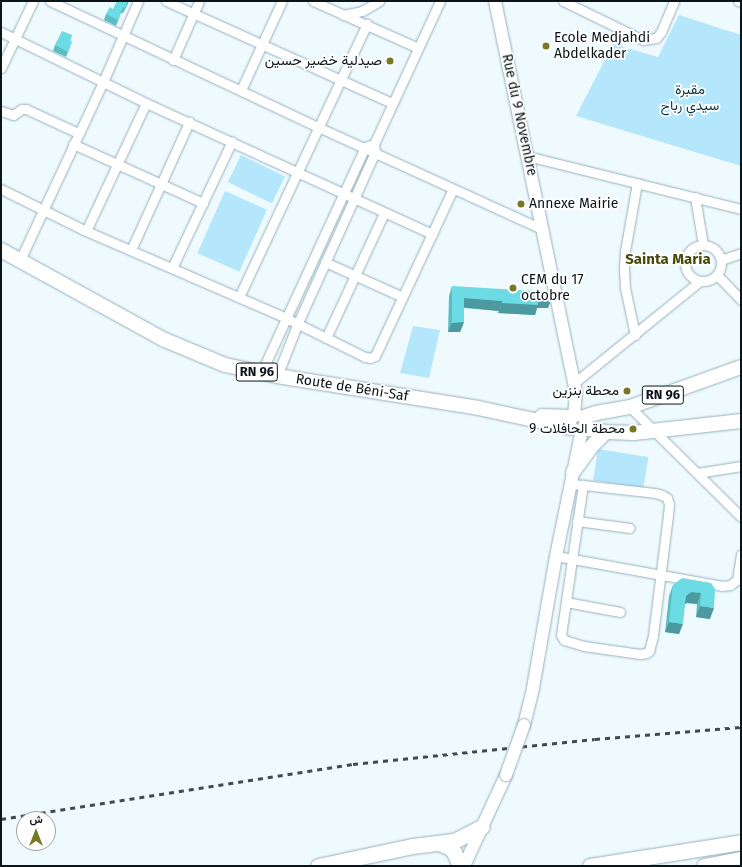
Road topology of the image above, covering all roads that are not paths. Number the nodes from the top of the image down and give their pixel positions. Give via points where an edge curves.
1 (33, 1) edge
2 (50, 1) edge
3 (138, 1) edge
4 (166, 1) edge
5 (199, 1) edge
6 (282, 1) edge
7 (313, 1) edge
8 (379, 1) edge
9 (440, 1) edge
10 (495, 1) edge
11 (563, 1) edge
12 (586, 1) edge
13 (674, 1) edge
14 (738, 1) edge
15 (741, 2) edge
16 (581, 10) junction
17 (193, 13) junction
18 (343, 15) junction
19 (367, 24) junction
20 (1, 32) edge
21 (123, 35) junction
22 (14, 38) junction
23 (261, 45) junction
24 (418, 48) junction
25 (173, 60) junction
26 (1, 68) edge
27 (340, 80) junction
28 (103, 82) junction
29 (241, 90) junction
30 (146, 103) junction
31 (392, 103) junction
32 (1, 111) edge
33 (189, 122) junction
34 (318, 127) junction
35 (78, 133) junction
36 (232, 141) junction
37 (73, 144) junction
38 (371, 147) junction
39 (527, 156) junction
40 (118, 164) junction
41 (298, 172) junction
42 (160, 183) junction
43 (637, 183) junction
44 (453, 189) junction
45 (1, 190) edge
46 (344, 193) junction
47 (695, 197) junction
48 (355, 198) junction
49 (203, 203) junction
50 (741, 209) edge
51 (44, 210) junction
52 (384, 213) junction
53 (542, 229) junction
54 (86, 231) junction
55 (432, 234) junction
56 (703, 245) junction
57 (131, 250) junction
58 (8, 253) edge
59 (741, 253) edge
60 (721, 260) junction
61 (325, 262) junction
62 (172, 268) junction
63 (354, 275) junction
64 (717, 275) junction
65 (700, 281) junction
66 (239, 297) junction
67 (403, 297) junction
68 (741, 300) edge
69 (286, 318) junction
70 (297, 324) junction
71 (635, 335) junction
72 (326, 338) junction
73 (741, 367) edge
74 (261, 373) junction
75 (277, 376) junction
76 (575, 388) junction
77 (630, 407) junction
78 (741, 421) edge
79 (578, 422) junction
80 (654, 431) junction
81 (606, 432) junction
82 (741, 466) edge
83 (697, 473) junction
84 (571, 478) junction
85 (583, 485) junction
86 (741, 517) edge
87 (577, 520) junction
88 (630, 528) dead end
89 (741, 554) edge
90 (556, 556) junction
91 (571, 560) junction
92 (661, 575) junction
93 (566, 602) junction
94 (620, 612) dead end
95 (482, 828) junction
96 (741, 842) edge
97 (439, 843) junction
98 (741, 859) edge
99 (318, 866) edge
100 (460, 866) edge
101 (464, 866) edge
102 (590, 866) edge
103 (704, 866) edge

1 - 22 street
2 - 21 street
3 - 21 street
4 - 17 street
5 - 17 street
6 - 23 street
7 - 18 street
8 - 18 street via 362,11
9 - 24 street
10 - 39 main road, Rue du 9 Novembre
11 - 16 street
12 - 16 street
13 - 16 street via 661,32 650,40 643,40
14 - 15 street
17 - 23 street
17 - 25 street
18 - 19 street
19 - 24 street
19 - 27 street
20 - 22 street
21 - 25 street
21 - 28 street
22 - 26 street
22 - 28 street
23 - 27 street
23 - 29 street
24 - 31 street
25 - 29 street
27 - 31 street
27 - 34 street
28 - 30 street
28 - 35 street
29 - 34 street
30 - 33 street
30 - 40 street
31 - 38 street
32 - 35 street via 13,115 26,109
33 - 36 street
33 - 42 street
34 - 38 street
34 - 41 street
35 - 37 street
36 - 41 street
36 - 49 street
37 - 40 street
37 - 51 street
38 - 44 street
38 - 46 street
38 - 48 street
39 - 43 street
39 - 53 main road, Rue du 9 Novembre
40 - 42 street
40 - 54 street
41 - 46 street
41 - 66 street
42 - 49 street
42 - 57 street
43 - 47 street
43 - 71 street via 624,267 625,288
44 - 53 street
44 - 55 street
45 - 51 street
46 - 48 street
46 - 69 street
47 - 50 street
47 - 56 street
48 - 52 street
48 - 61 street
49 - 62 street
51 - 54 street
51 - 58 street
52 - 55 street
52 - 63 street
53 - 76 main road, Rue du 9 Novembre
54 - 57 street
55 - 67 street
56 - 60 street via 714,249
56 - 65 street via 692,249 685,264 690,275
57 - 62 street
58 - 74 main road, Route de Béni-Saf / RN 96 via 184,349 225,365
59 - 60 street
60 - 64 street
61 - 63 street
61 - 70 street
62 - 66 street
63 - 67 street
63 - 72 street
64 - 65 street via 709,280
64 - 68 street
65 - 71 street
66 - 69 street
67 - 72 street via 375,356 365,357
69 - 70 street
69 - 74 street
70 - 72 street
70 - 75 street
71 - 76 street
73 - 77 main road, RN 96
74 - 75 main road, Route de Béni-Saf / RN 96
75 - 79 main road, Route de Béni-Saf / RN 96 via 528,418 552,415
76 - 79 main road, Rue du 9 Novembre
77 - 79 main road, RN 96 via 596,413
77 - 80 street
78 - 80 main road, RN 96
79 - 81 main road, RN 96
79 - 84 main road, Rue du 9 Novembre via 578,449
80 - 81 main road, RN 96
80 - 83 street
81 - 84 main road via 592,446
82 - 83 street
83 - 86 street
84 - 85 street
84 - 90 main road
85 - 87 street
85 - 92 street via 655,493 667,498 669,504
87 - 88 street
87 - 91 street
89 - 92 street via 737,580 730,585 708,584
90 - 91 street
90 - 95 main road, bridge via 542,643 524,725 506,775
91 - 92 street
91 - 93 street
92 - 93 street via 652,644 646,653 606,649 564,640 561,636
93 - 94 street
95 - 97 highway via 458,839
95 - 101 main road
96 - 102 highway
97 - 99 highway via 412,846
97 - 100 highway via 454,852
98 - 103 highway

